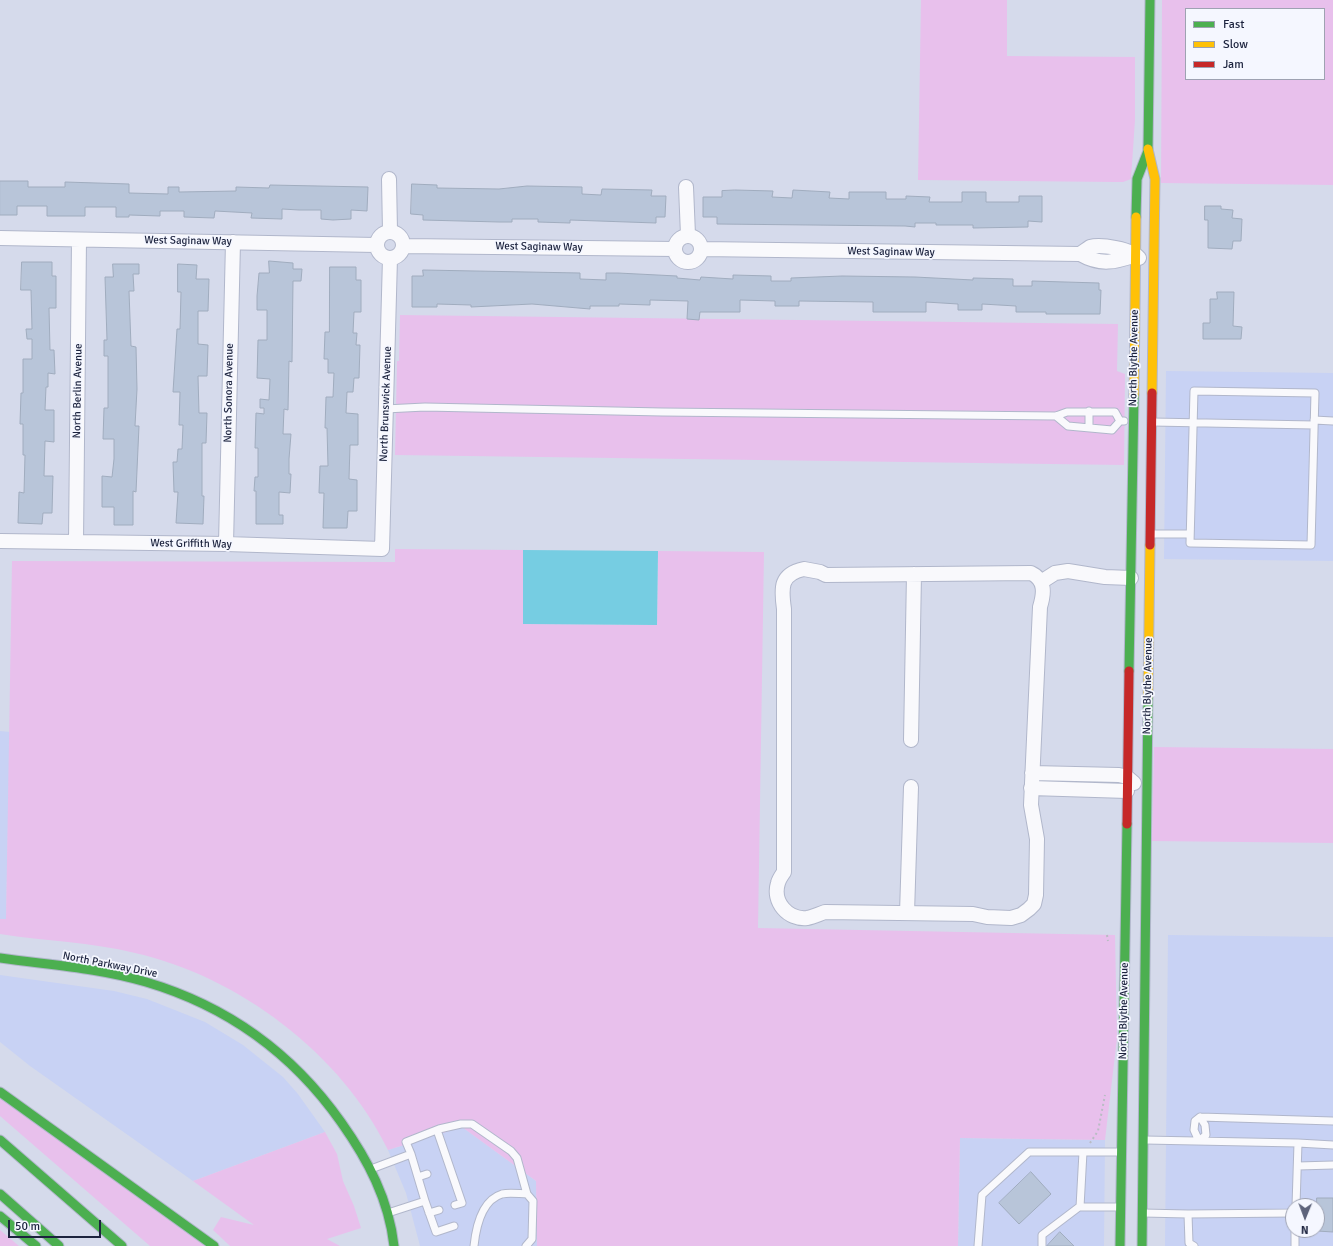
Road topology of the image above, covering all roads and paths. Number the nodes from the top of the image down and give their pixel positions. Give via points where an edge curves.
1 (1150, 0) edge
2 (1148, 151) junction
3 (389, 179) dead end
4 (686, 187) dead end
5 (390, 231) junction
6 (688, 235) junction
7 (0, 238) edge
8 (79, 240) junction
9 (233, 242) junction
10 (376, 245) junction
11 (403, 246) junction
12 (675, 249) junction
13 (701, 249) junction
14 (1136, 255) junction
15 (390, 258) junction
16 (1153, 371) junction
17 (386, 409) junction
18 (1089, 411) junction
19 (1056, 416) junction
20 (1120, 421) junction
21 (1333, 421) edge
22 (1133, 422) junction
23 (1152, 422) junction
24 (1193, 423) junction
25 (1314, 423) junction
26 (1089, 428) junction
27 (1132, 534) junction
28 (1150, 534) junction
29 (1190, 534) junction
30 (0, 541) edge
31 (76, 542) junction
32 (226, 544) junction
33 (382, 549) joint
34 (914, 574) junction
35 (1131, 578) junction
36 (1042, 582) junction
37 (911, 740) dead end
38 (1032, 773) junction
39 (1076, 774) junction
40 (1127, 784) junction
41 (911, 787) dead end
42 (1031, 788) junction
43 (1076, 790) junction
44 (1145, 885) junction
45 (907, 913) junction
46 (0, 958) edge
47 (0, 1092) edge
48 (1200, 1118) junction
49 (1333, 1121) edge
50 (437, 1130) junction
51 (0, 1140) edge
52 (1145, 1140) junction
53 (1199, 1141) junction
54 (1298, 1143) junction
55 (1333, 1145) edge
56 (1083, 1152) junction
57 (1122, 1152) junction
58 (411, 1154) junction
59 (1333, 1165) edge
60 (1298, 1166) junction
61 (370, 1169) junction
62 (427, 1174) dead end
63 (418, 1177) junction
64 (0, 1194) edge
65 (527, 1194) junction
66 (1296, 1198) edge
67 (425, 1201) junction
68 (456, 1205) dead end
69 (1121, 1207) junction
70 (1080, 1208) junction
71 (439, 1210) dead end
72 (388, 1213) junction
73 (429, 1213) junction
74 (1143, 1213) junction
75 (1285, 1213) edge
76 (1188, 1214) junction
77 (0, 1216) edge
78 (454, 1226) dead end
79 (36, 1246) edge
80 (59, 1246) edge
81 (122, 1246) edge
82 (214, 1246) edge
83 (394, 1246) edge
84 (474, 1246) edge
85 (526, 1246) edge
86 (978, 1246) edge
87 (1042, 1246) edge
88 (1120, 1246) edge
89 (1142, 1246) edge
90 (1194, 1246) edge

1 - 2 main road, North Blythe Avenue
2 - 14 main road, North Blythe Avenue via 1137,179
2 - 16 main road, North Blythe Avenue via 1155,179
3 - 5 street
4 - 6 street
5 - 10 street via 383,233
5 - 11 street via 397,233 402,239
6 - 12 street via 678,239
6 - 13 street via 697,239
7 - 8 street, West Saginaw Way
8 - 9 street, West Saginaw Way
8 - 31 street, North Berlin Avenue
9 - 10 street, West Saginaw Way
9 - 32 street, North Sonora Avenue
10 - 15 street via 378,252
11 - 12 street, West Saginaw Way
11 - 15 street via 396,257
12 - 13 street via 678,258 688,262 697,258
13 - 14 street, West Saginaw Way via 1080,254 1091,261 1115,262
14 - 16 street, North Blythe Avenue via 1148,268 1146,360
14 - 22 main road, North Blythe Avenue
15 - 17 street, North Brunswick Avenue
16 - 23 main road, North Blythe Avenue
17 - 19 lane via 425,407
17 - 33 street, North Brunswick Avenue
18 - 19 lane via 1067,412
18 - 20 lane via 1114,412
18 - 26 lane
19 - 26 lane via 1068,426
20 - 22 lane
20 - 26 lane via 1112,430
21 - 25 lane
22 - 27 main road, North Blythe Avenue
23 - 24 lane
23 - 28 main road, North Blythe Avenue
24 - 25 lane
24 - 25 lane via 1194,391 1315,393
24 - 29 lane
25 - 29 lane via 1311,545 1190,543
27 - 28 street
27 - 35 main road, North Blythe Avenue
28 - 29 lane
28 - 44 main road, North Blythe Avenue
30 - 31 street, West Griffith Way
31 - 32 street, West Griffith Way
32 - 33 street, West Griffith Way
34 - 36 street via 1031,573
34 - 37 street
34 - 45 street via 826,576 804,569 793,571 782,586 784,872 777,884 779,904 786,913 797,918 808,918 825,912
35 - 36 street via 1068,571 1055,573
35 - 40 main road, North Blythe Avenue
36 - 38 street via 1044,591 1040,607
38 - 39 street
38 - 42 street
39 - 40 street
39 - 43 street
40 - 43 street
40 - 44 street, North Blythe Avenue via 1134,783 1138,792 1137,866
40 - 57 main road, North Blythe Avenue
41 - 45 street
42 - 43 street
42 - 45 street via 1037,839 1036,895 1029,910 1021,915 1003,918 973,914
44 - 52 main road, North Blythe Avenue
46 - 61 main road, North Parkway Drive via 145,982 176,992 240,1022 268,1041 315,1086 336,1112
47 - 82 main road
48 - 49 lane
48 - 53 lane via 1195,1120 1194,1125
48 - 53 lane via 1205,1125 1206,1135
50 - 58 lane via 406,1142
50 - 65 lane via 472,1124 511,1151 517,1158
50 - 68 lane via 446,1167 462,1203
51 - 81 main road
52 - 53 lane
52 - 74 main road, North Blythe Avenue
53 - 54 lane
54 - 55 lane
54 - 60 lane
56 - 57 lane
56 - 70 lane
56 - 86 lane via 1029,1152 982,1195
57 - 69 main road, North Blythe Avenue
58 - 61 lane
58 - 63 lane
59 - 60 lane
60 - 66 lane
61 - 72 main road, North Parkway Drive
62 - 63 lane
63 - 67 lane
64 - 80 main road
65 - 84 lane via 504,1194 495,1198 483,1211 477,1225
65 - 85 lane via 533,1201 532,1240
67 - 72 lane
67 - 73 lane
69 - 70 lane
69 - 88 main road, North Blythe Avenue
70 - 87 lane via 1042,1235
71 - 73 lane
72 - 83 main road, North Parkway Drive
73 - 78 lane via 436,1232
74 - 76 lane
74 - 89 main road, North Blythe Avenue
75 - 76 lane
76 - 90 lane via 1189,1243
77 - 79 main road

